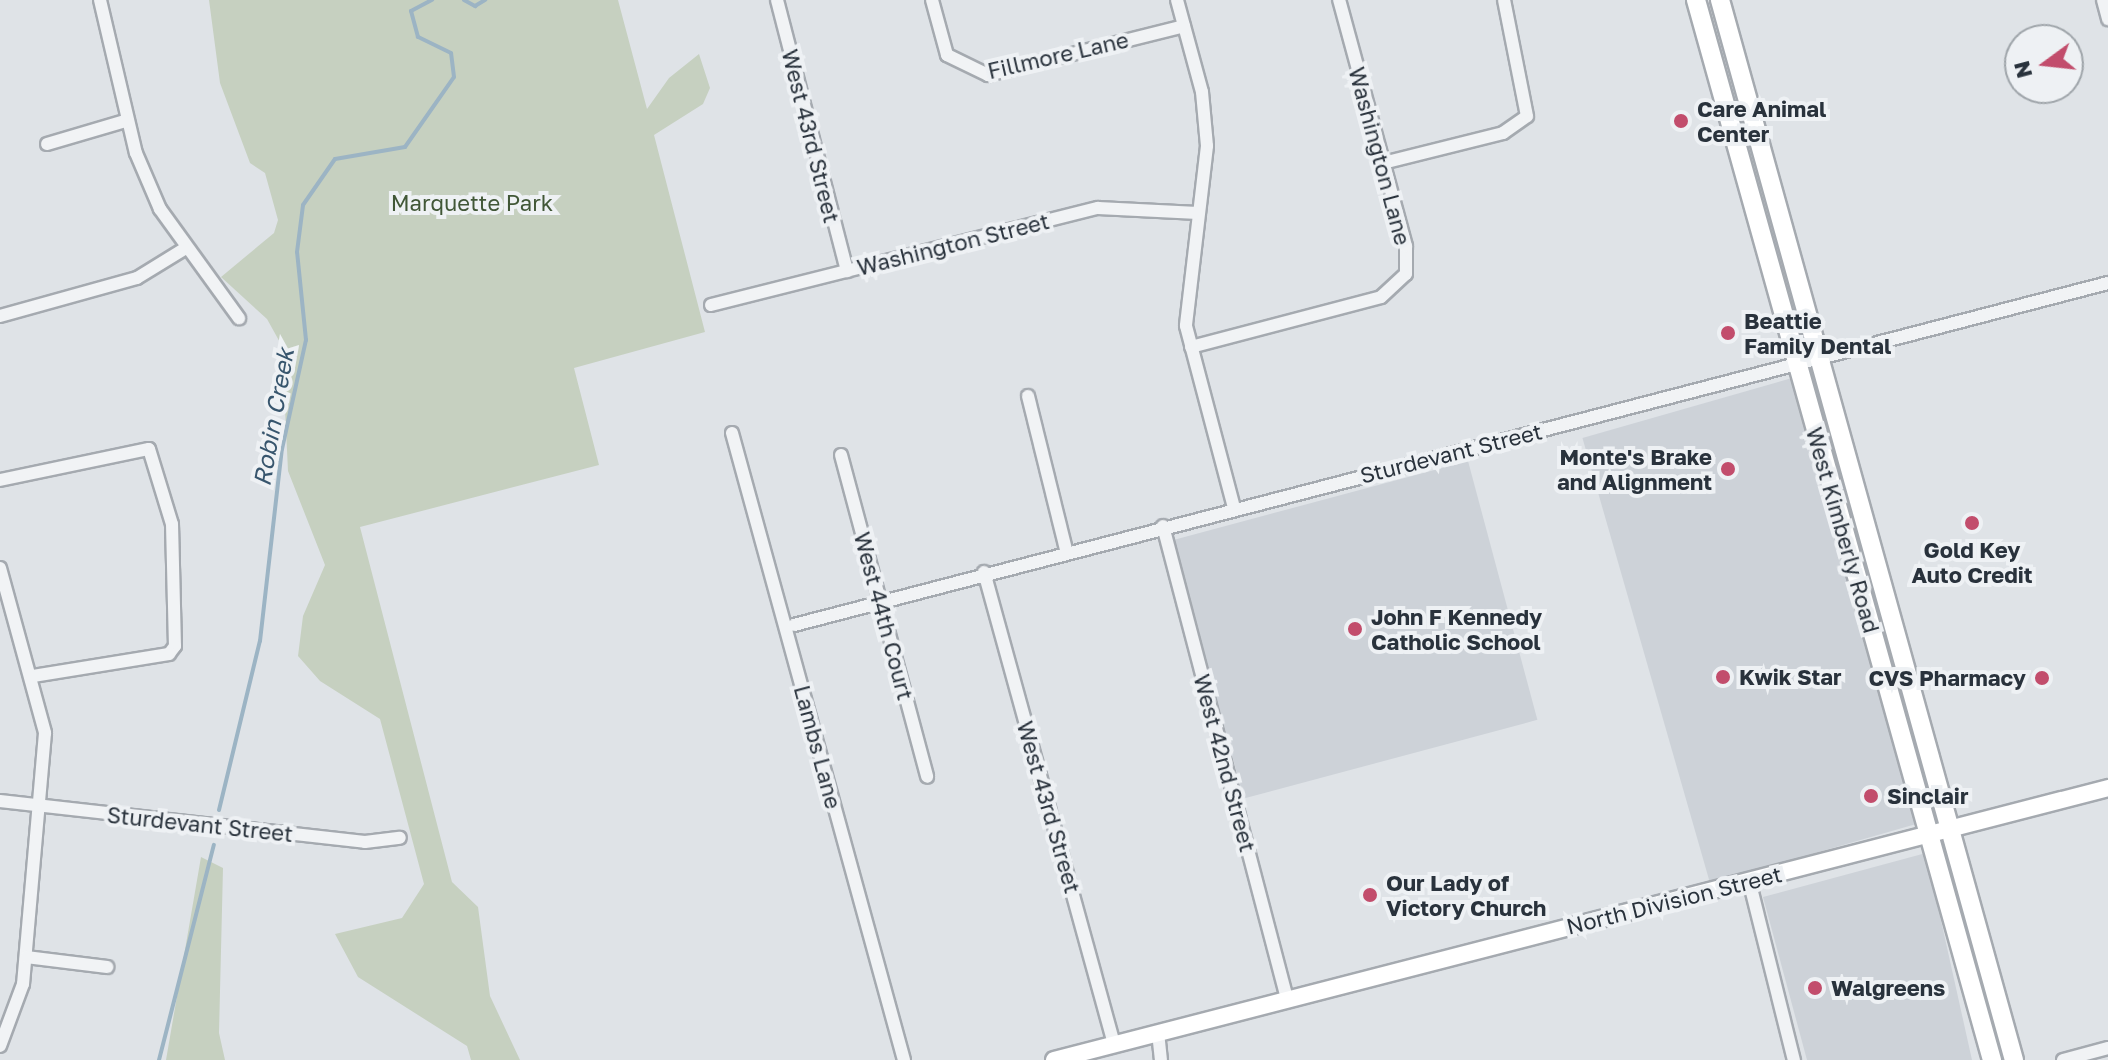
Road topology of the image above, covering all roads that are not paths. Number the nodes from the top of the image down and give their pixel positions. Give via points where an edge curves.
1 (100, 0) edge
2 (777, 0) edge
3 (932, 0) edge
4 (1177, 0) edge
5 (1339, 0) edge
6 (1504, 0) edge
7 (1696, 0) edge
8 (1720, 0) edge
9 (2103, 0) edge
10 (2108, 19) edge
11 (1184, 26) junction
12 (125, 121) junction
13 (47, 144) dead end
14 (1383, 163) junction
15 (1198, 213) junction
16 (186, 248) junction
17 (847, 271) junction
18 (2108, 283) edge
19 (711, 305) dead end
20 (0, 316) edge
21 (239, 318) dead end
22 (1191, 347) junction
23 (1820, 359) junction
24 (1797, 365) junction
25 (1028, 396) dead end
26 (732, 433) dead end
27 (841, 455) dead end
28 (0, 480) edge
29 (1234, 508) junction
30 (1163, 526) junction
31 (1066, 550) junction
32 (0, 568) edge
33 (984, 572) junction
34 (879, 601) junction
35 (794, 625) dead end
36 (33, 676) junction
37 (927, 777) dead end
38 (2108, 788) edge
39 (0, 801) edge
40 (40, 805) junction
41 (1949, 830) junction
42 (1927, 836) junction
43 (400, 838) dead end
44 (1749, 880) junction
45 (26, 957) junction
46 (107, 967) dead end
47 (1287, 999) junction
48 (1158, 1032) junction
49 (1114, 1043) junction
50 (0, 1046) edge
51 (2108, 1048) edge
52 (904, 1060) edge
53 (1054, 1060) edge
54 (1161, 1060) edge
55 (1794, 1060) edge
56 (1992, 1060) edge
57 (2014, 1060) edge
58 (2063, 1060) edge

1 - 12 street
2 - 17 street, West 43rd Street
3 - 11 street, Fillmore Lane via 947,55 988,75
4 - 11 street
5 - 14 street, Washington Lane
6 - 14 street via 1527,116 1503,133
7 - 24 main road, West Kimberly Road
8 - 23 main road, West Kimberly Road
9 - 10 street
11 - 15 street via 1202,92 1207,146
12 - 13 street
12 - 16 street via 160,209
14 - 22 street, Washington Lane via 1406,246 1406,274 1395,290
15 - 17 street, Washington Street via 1098,208
15 - 22 street via 1185,294
16 - 20 street via 137,278
16 - 21 street
17 - 19 street, Washington Street
18 - 23 street, Sturdevant Street
22 - 29 street
23 - 24 street, Sturdevant Street
23 - 41 main road, West Kimberly Road
24 - 29 street, Sturdevant Street
24 - 42 main road, West Kimberly Road
25 - 31 street
26 - 52 street, Lambs Lane
27 - 34 street, West 44th Court
28 - 36 street via 149,449 172,524 175,646 158,661
29 - 30 street, Sturdevant Street
30 - 31 street, Sturdevant Street
30 - 47 street, West 42nd Street
31 - 33 street, Sturdevant Street
32 - 36 street
33 - 34 street, Sturdevant Street
33 - 49 street, West 43rd Street
34 - 35 street, Sturdevant Street
34 - 37 street, West 44th Court
36 - 40 street via 45,733
38 - 41 main road, North Division Street
39 - 40 street, Sturdevant Street
40 - 43 street, Sturdevant Street via 365,842
40 - 45 street
41 - 42 main road, North Division Street
41 - 57 main road, West Kimberly Road
42 - 44 main road, North Division Street
42 - 56 main road, West Kimberly Road
44 - 47 main road, North Division Street
44 - 55 street
45 - 46 street
45 - 50 street via 15,1015
47 - 48 main road, North Division Street
48 - 49 main road, North Division Street
48 - 54 street
49 - 53 main road, North Division Street
51 - 58 street

